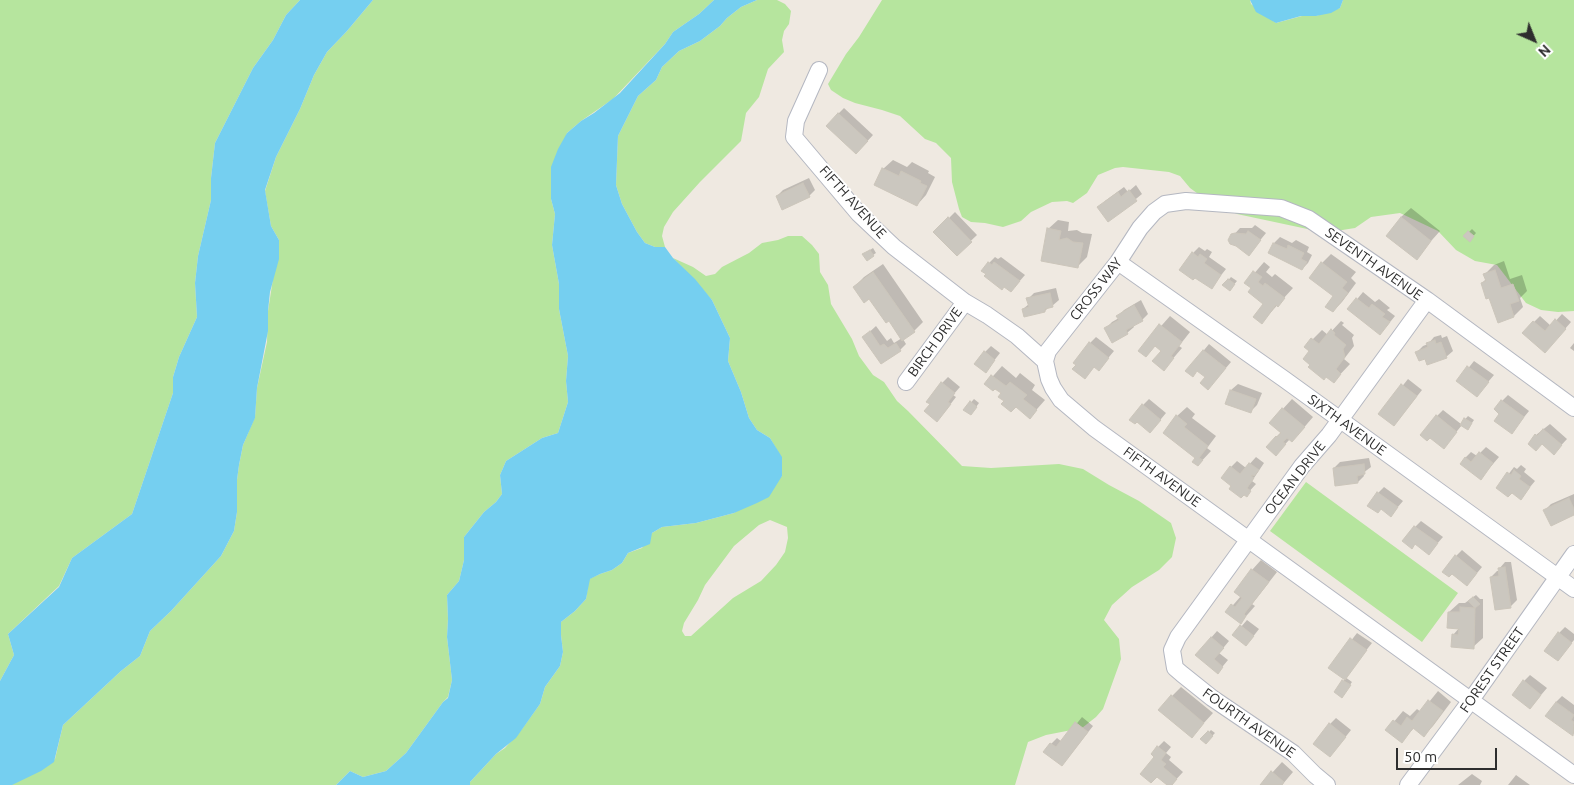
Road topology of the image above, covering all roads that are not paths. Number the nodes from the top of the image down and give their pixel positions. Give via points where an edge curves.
1 (820, 70) dead end
2 (1150, 217) joint
3 (1118, 262) junction
4 (1427, 300) junction
5 (965, 302) junction
6 (1045, 361) junction
7 (906, 382) dead end
8 (1574, 408) edge
9 (1340, 420) junction
10 (1249, 539) junction
11 (1574, 554) edge
12 (1557, 578) junction
13 (1574, 589) edge
14 (1173, 660) joint
15 (1471, 700) junction
16 (1574, 775) edge
17 (1327, 785) edge
18 (1408, 785) edge

1 - 5 street, FIFTH AVENUE via 796,121 795,136 860,214 894,247
2 - 3 street, CROSS WAY
2 - 4 street, SEVENTH AVENUE via 1165,204 1186,201 1281,208 1309,219
3 - 6 street, CROSS WAY via 1048,351
3 - 9 street, SIXTH AVENUE
4 - 8 street, SEVENTH AVENUE
4 - 9 street, OCEAN DRIVE
5 - 6 street, FIFTH AVENUE via 1017,336
5 - 7 street, BIRCH DRIVE
6 - 10 street, FIFTH AVENUE via 1049,379 1061,400 1094,428
9 - 10 street, OCEAN DRIVE
9 - 12 street, SIXTH AVENUE
10 - 14 street, OCEAN DRIVE via 1178,637 1172,650
10 - 15 street, FIFTH AVENUE
11 - 12 street, FOREST STREET
12 - 13 street, SIXTH AVENUE
12 - 15 street, FOREST STREET
14 - 17 street, FOURTH AVENUE via 1175,668 1191,682 1293,753
15 - 16 street, FIFTH AVENUE
15 - 18 street, FOREST STREET

